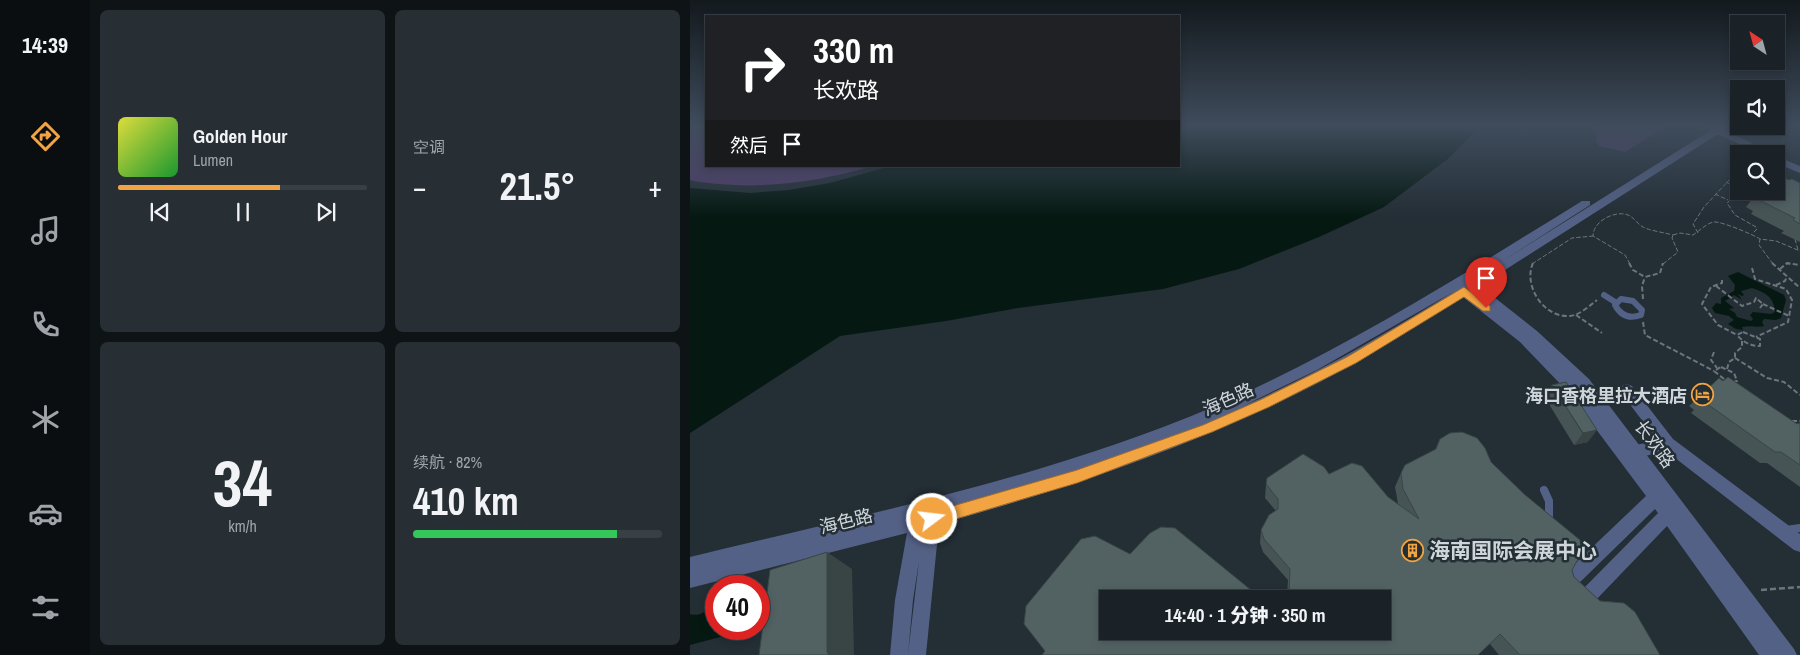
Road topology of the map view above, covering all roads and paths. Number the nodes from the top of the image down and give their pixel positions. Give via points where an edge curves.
1 (1671, 156) edge
2 (1785, 162) edge
3 (1800, 169) edge
4 (1730, 179) dead end
5 (1726, 182) junction
6 (1730, 184) edge
7 (1715, 194) junction
8 (1728, 200) joint
9 (1698, 233) junction
10 (1752, 233) junction
11 (1593, 236) junction
12 (1673, 236) junction
13 (1760, 239) junction
14 (1795, 239) dead end
15 (1799, 250) edge
16 (1800, 265) edge
17 (1752, 268) dead end
18 (1780, 269) junction
19 (1787, 275) junction
20 (1645, 276) junction
21 (1722, 280) dead end
22 (1464, 285) junction
23 (1716, 285) junction
24 (1776, 285) junction
25 (1800, 288) edge
26 (1604, 295) joint
27 (1615, 302) junction
28 (1638, 304) junction
29 (1763, 304) junction
30 (1760, 308) dead end
31 (1576, 315) junction
32 (1789, 316) junction
33 (1638, 317) junction
34 (1602, 333) dead end
35 (1737, 335) junction
36 (1756, 338) junction
37 (1742, 341) junction
38 (1714, 352) dead end
39 (1735, 358) junction
40 (1717, 368) junction
41 (1727, 368) junction
42 (1714, 372) junction
43 (1729, 383) junction
44 (1627, 390) dead end
45 (1733, 390) edge
46 (1800, 395) edge
47 (1785, 420) edge
48 (1800, 421) edge
49 (1668, 444) junction
50 (1637, 451) junction
51 (1544, 490) dead end
52 (1660, 493) junction
53 (1672, 510) junction
54 (925, 514) junction
55 (1800, 528) edge
56 (1553, 530) edge
57 (1783, 531) junction
58 (1800, 544) edge
59 (690, 566) edge
60 (690, 580) edge
61 (1568, 582) edge
62 (1800, 588) edge
63 (1761, 590) dead end
64 (1587, 597) edge
65 (899, 655) edge
66 (916, 655) edge
67 (1770, 655) edge
68 (1788, 655) edge

1 - 22 street, 海色路
2 - 3 street
4 - 5 path
5 - 6 path
5 - 7 path
7 - 8 path
7 - 9 path via 1693,224
8 - 10 path via 1729,208 1756,227
9 - 10 path via 1713,222
9 - 12 path
10 - 13 path
11 - 12 path via 1594,227 1602,219 1626,214 1644,228
11 - 20 path via 1625,255 1633,270
11 - 31 path via 1572,238 1530,265 1528,283 1533,295 1557,313
12 - 20 path via 1678,252 1664,261 1660,273
13 - 15 path
13 - 18 path via 1760,249
14 - 15 path
16 - 18 path via 1787,263
17 - 24 path via 1756,279
18 - 19 path
19 - 24 path via 1785,281
19 - 25 path
20 - 28 path via 1642,286 1644,298
21 - 23 path
22 - 50 street, 长欢路 via 1533,334 1571,370 1596,396
22 - 52 street, 长欢路 via 1566,381
22 - 54 street, 海色路 via 1352,360 1208,428 1073,478
23 - 29 path via 1742,306 1756,298
23 - 35 path via 1702,304 1718,325
24 - 32 path via 1789,292 1793,303
26 - 27 lane
26 - 31 path
27 - 28 lane via 1625,299
27 - 33 lane via 1621,314
28 - 33 lane via 1642,313
29 - 30 path
29 - 32 path
31 - 34 path
32 - 36 path via 1788,322 1781,327
33 - 42 path via 1644,324 1644,335
35 - 36 path via 1743,332
35 - 37 path
36 - 37 path via 1762,341 1760,346
37 - 39 path
38 - 40 path via 1712,360
39 - 41 path
39 - 46 path via 1767,378 1784,382
40 - 41 path
40 - 42 path
41 - 43 path via 1738,381
42 - 43 path
43 - 45 path
44 - 49 street
47 - 48 path
49 - 50 street
49 - 57 street
50 - 52 street, 长欢路
51 - 56 lane via 1551,512 1548,520
52 - 53 street, 长欢路
52 - 61 street via 1584,560
53 - 64 street
53 - 67 street, 长欢路
53 - 68 street, 长欢路
54 - 59 street, 海色路
54 - 60 street, 海色路
54 - 65 street via 904,600
54 - 66 street
55 - 57 lane
57 - 58 street
62 - 63 path

